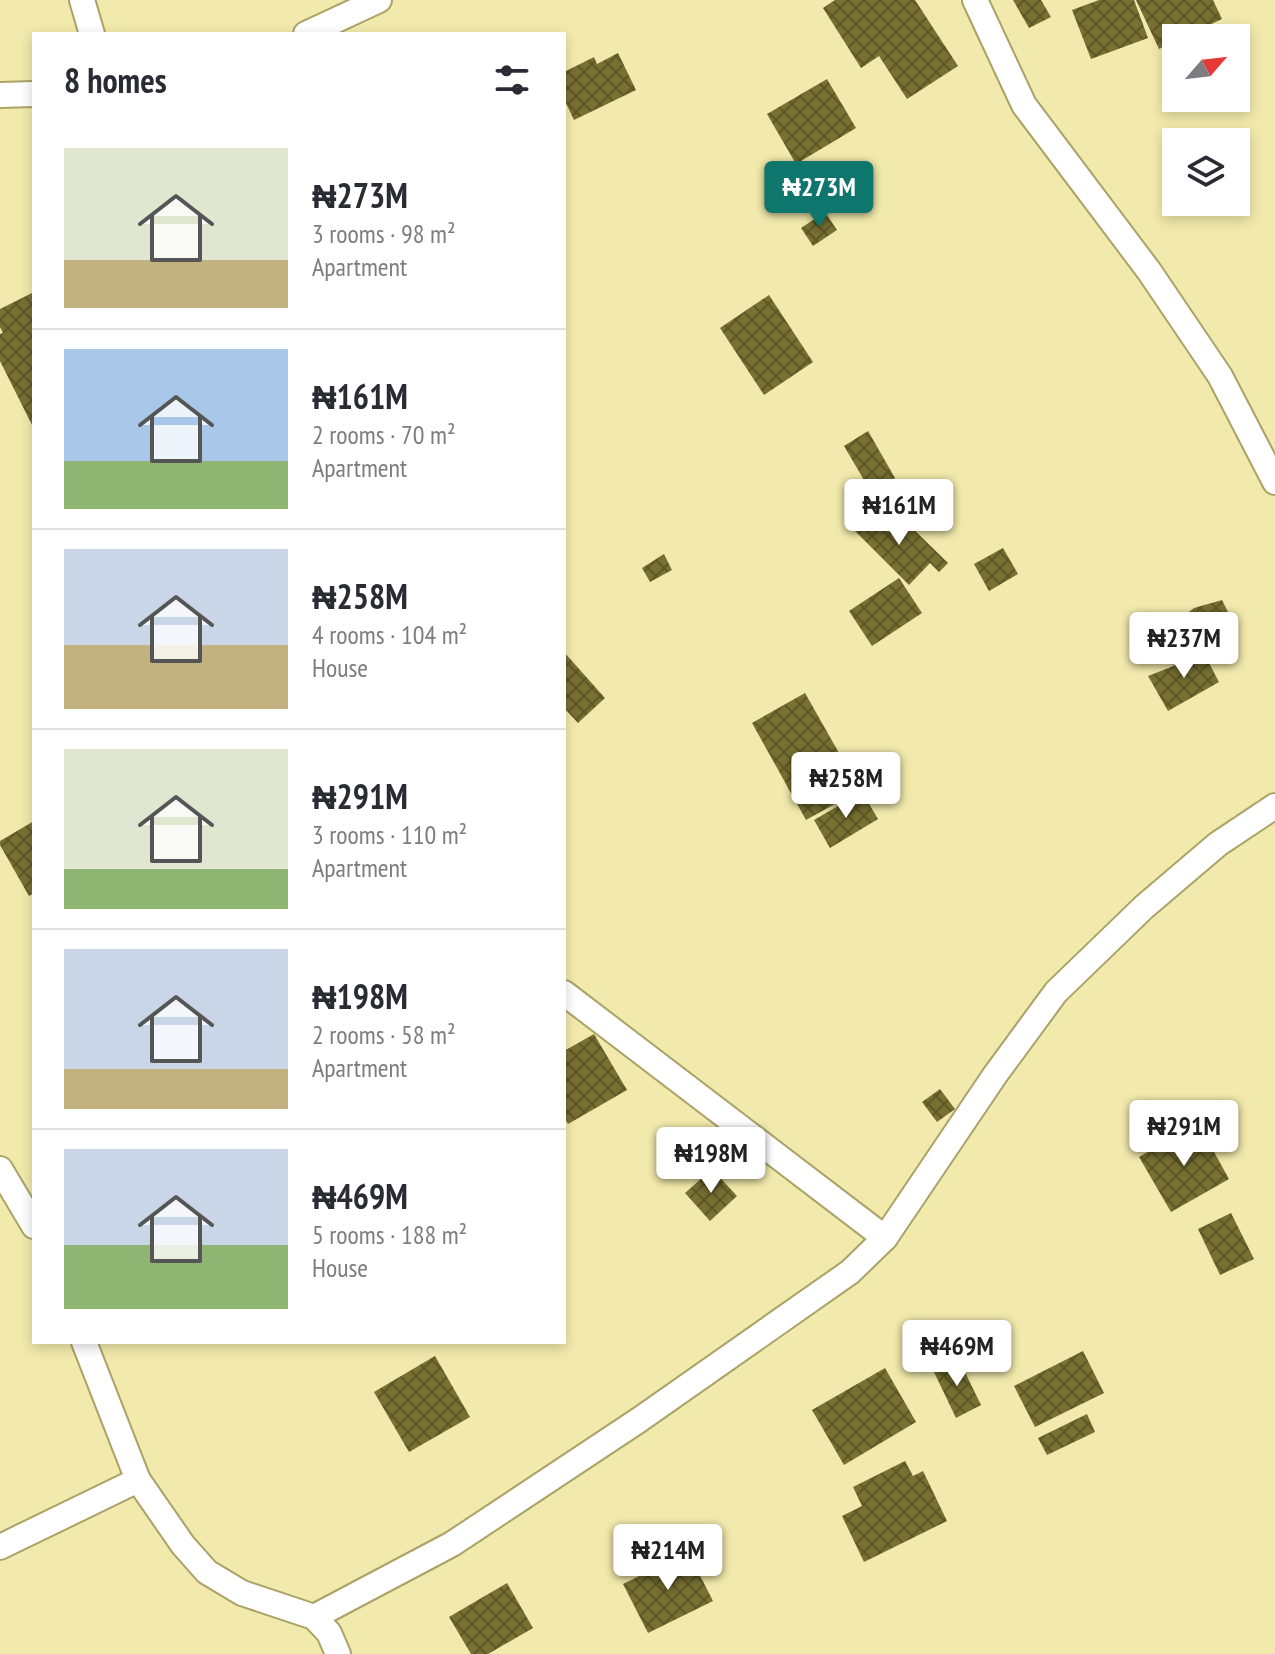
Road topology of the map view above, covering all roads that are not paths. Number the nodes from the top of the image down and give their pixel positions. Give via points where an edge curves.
1 (82, 0) edge
2 (379, 0) edge
3 (975, 0) edge
4 (91, 32) edge
5 (310, 32) edge
6 (32, 94) edge
7 (0, 95) edge
8 (1275, 482) edge
9 (1275, 806) edge
10 (566, 995) edge
11 (0, 1169) edge
12 (32, 1223) edge
13 (885, 1238) junction
14 (85, 1344) edge
15 (138, 1480) junction
16 (0, 1547) edge
17 (314, 1617) junction
18 (338, 1654) edge

1 - 4 street
2 - 5 street
3 - 8 street via 1024,105 1149,271 1220,376
6 - 7 street
9 - 13 street via 1218,844 1154,898 1056,992
10 - 13 street
11 - 12 street
13 - 17 street via 850,1272 786,1319 452,1544
14 - 15 street
15 - 16 street
15 - 17 street via 207,1572 242,1593
17 - 18 street

